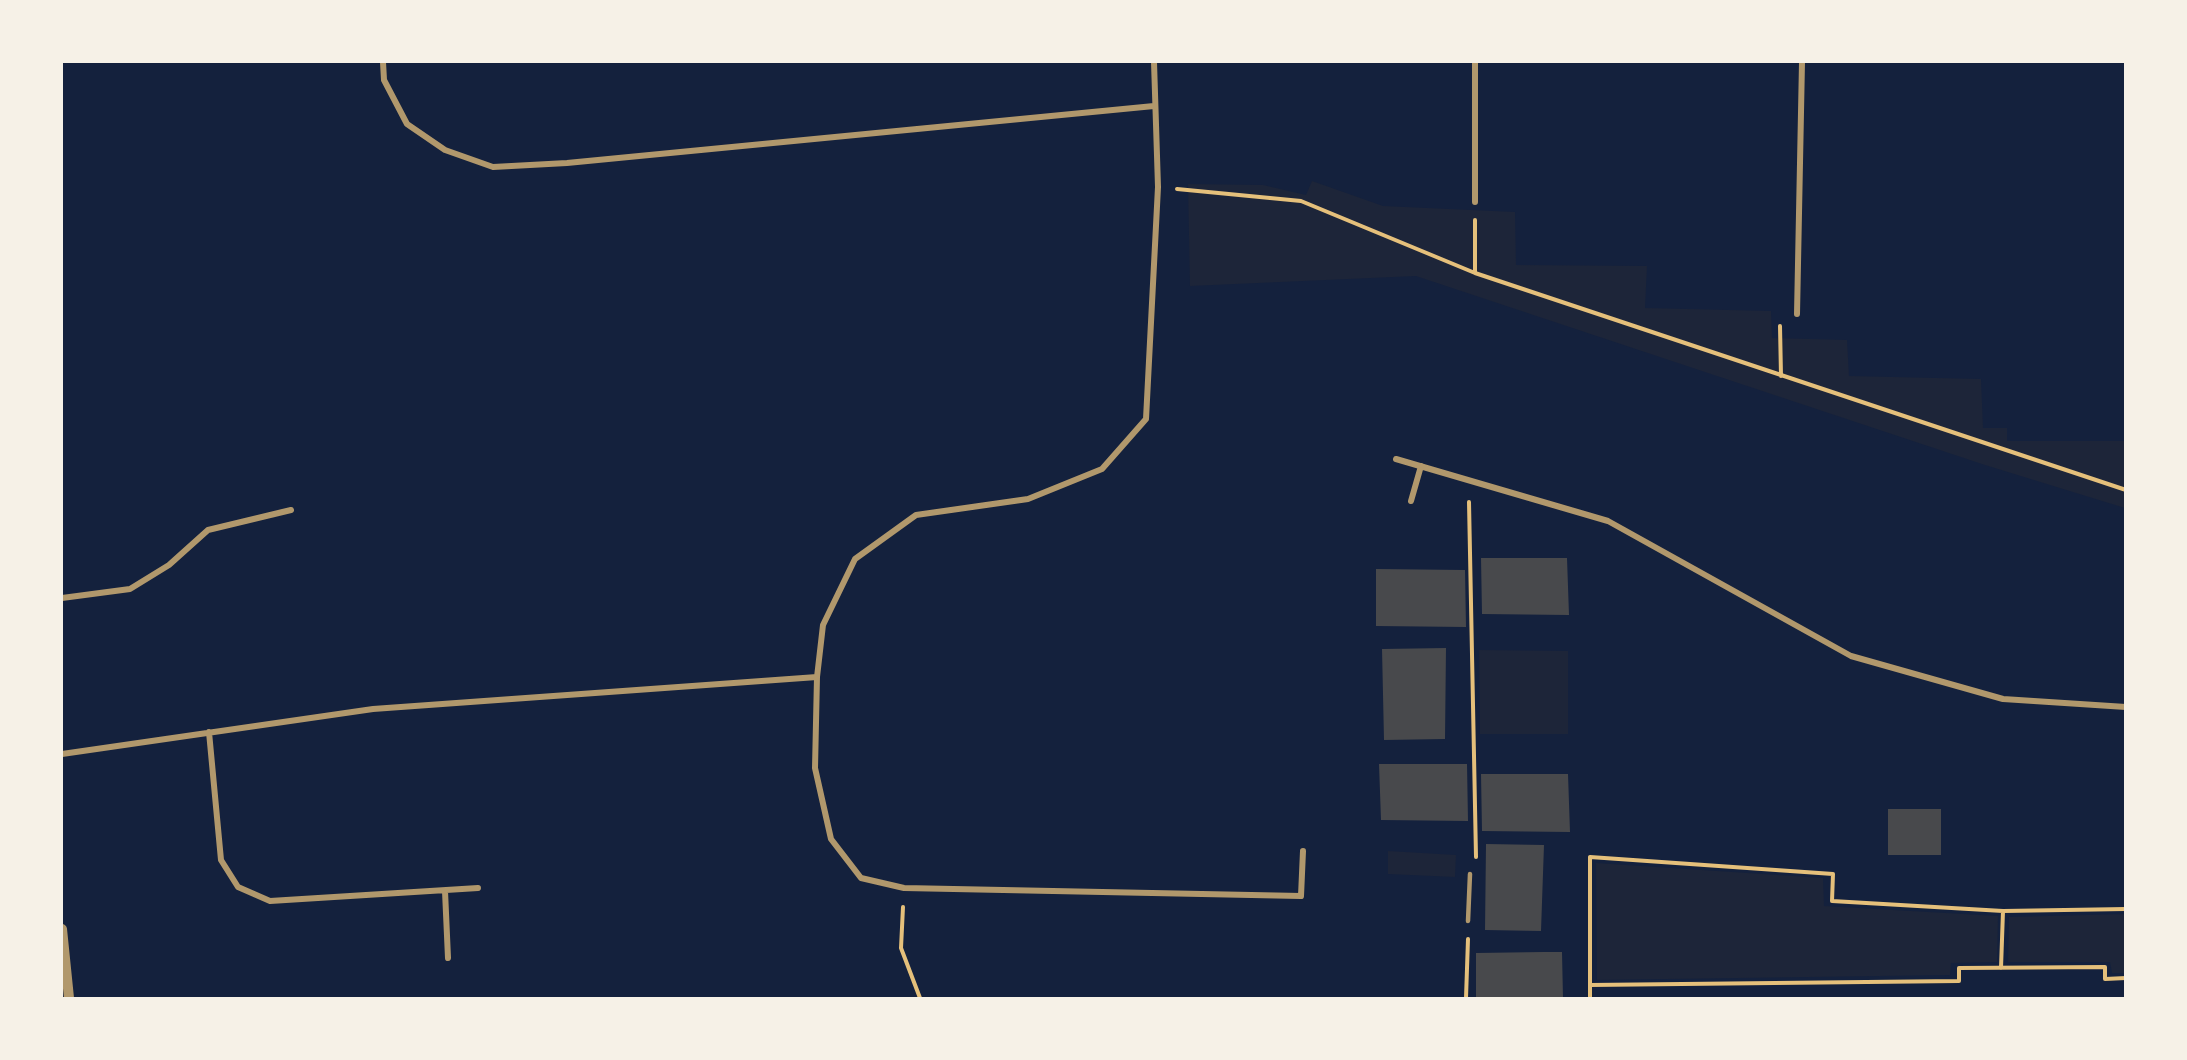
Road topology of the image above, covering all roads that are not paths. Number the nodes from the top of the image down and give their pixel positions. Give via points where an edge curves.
1 (383, 62) edge
2 (1154, 62) edge
3 (1475, 62) edge
4 (1802, 62) edge
5 (1154, 106) junction
6 (1475, 202) road end
7 (1797, 314) road end
8 (1396, 459) dead end
9 (1421, 466) junction
10 (1411, 501) dead end
11 (291, 510) dead end
12 (62, 598) edge
13 (817, 677) junction
14 (2126, 707) edge
15 (209, 732) junction
16 (62, 754) edge
17 (1303, 851) dead end
18 (1470, 874) dead end
19 (478, 888) dead end
20 (445, 891) junction
21 (1468, 921) dead end
22 (62, 929) edge
23 (448, 958) dead end
24 (69, 999) edge

1 - 5 street via 384,80 407,124 445,150 494,166 567,163
2 - 5 street
3 - 6 street
4 - 7 street
5 - 13 street via 1158,187 1146,419 1102,470 1028,499 916,515 855,560 823,625
8 - 9 street
9 - 10 street
9 - 14 street via 1608,521 1851,656 2003,699
11 - 12 street via 208,530 170,565 130,589
13 - 15 street via 373,709
13 - 17 street via 815,768 831,839 861,878 904,888 1301,896
15 - 16 street
15 - 20 street via 221,860 238,887 270,901
18 - 21 lane
19 - 20 street
20 - 23 street
22 - 24 street

